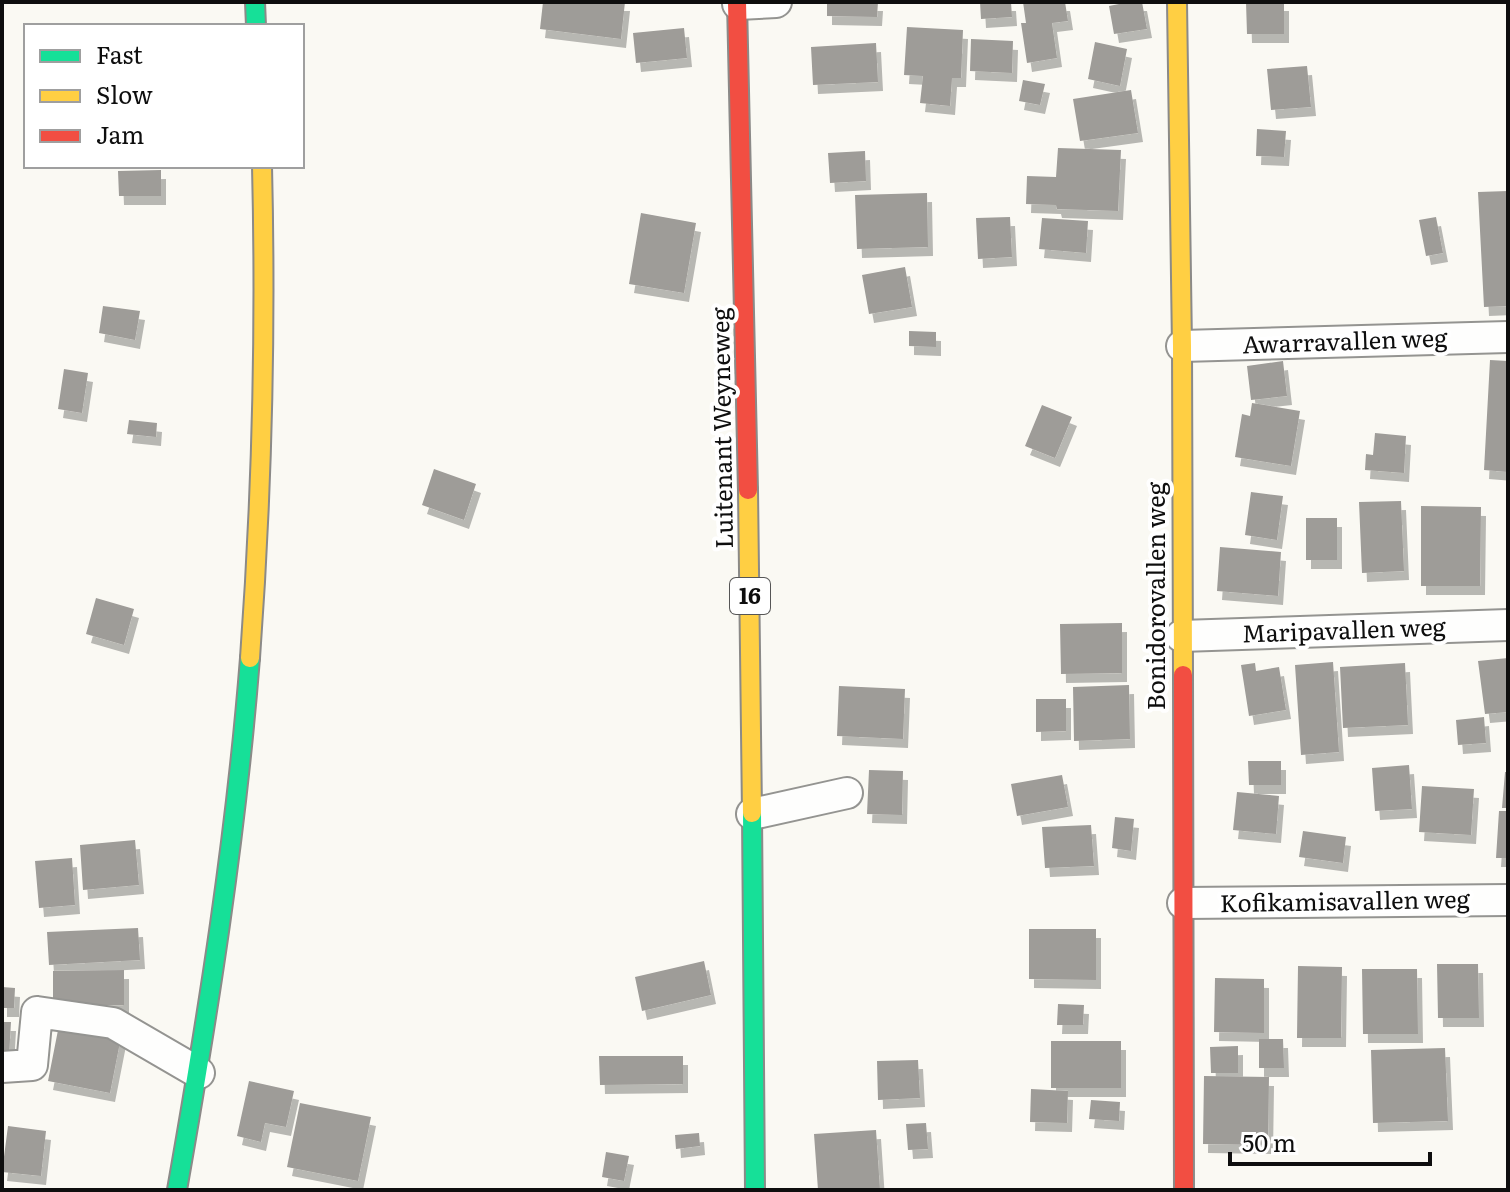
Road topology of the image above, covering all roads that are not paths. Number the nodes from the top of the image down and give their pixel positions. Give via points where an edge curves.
1 (255, 2) edge
2 (776, 2) edge
3 (1177, 2) edge
4 (738, 3) edge
5 (256, 24) edge
6 (262, 168) edge
7 (1508, 337) edge
8 (1182, 346) junction
9 (1508, 625) edge
10 (1181, 636) junction
11 (847, 793) dead end
12 (752, 814) junction
13 (1508, 900) edge
14 (1183, 903) junction
15 (2, 1067) edge
16 (199, 1073) junction
17 (177, 1190) edge
18 (755, 1190) edge
19 (1184, 1190) edge

1 - 5 main road
2 - 4 street
3 - 8 main road, Bonidorovallen weg
4 - 12 main road, Luitenant Weyneweg / 16
6 - 16 main road via 263,481 246,706
7 - 8 street, Awarravallen weg
8 - 10 main road, Bonidorovallen weg
9 - 10 street, Maripavallen weg
10 - 14 main road, Bonidorovallen weg
11 - 12 street
12 - 18 main road, Luitenant Weyneweg / 16
13 - 14 street, Kofikamisavallen weg
14 - 19 main road, Bonidorovallen weg
15 - 16 street via 32,1065 37,1012 113,1023
16 - 17 main road

